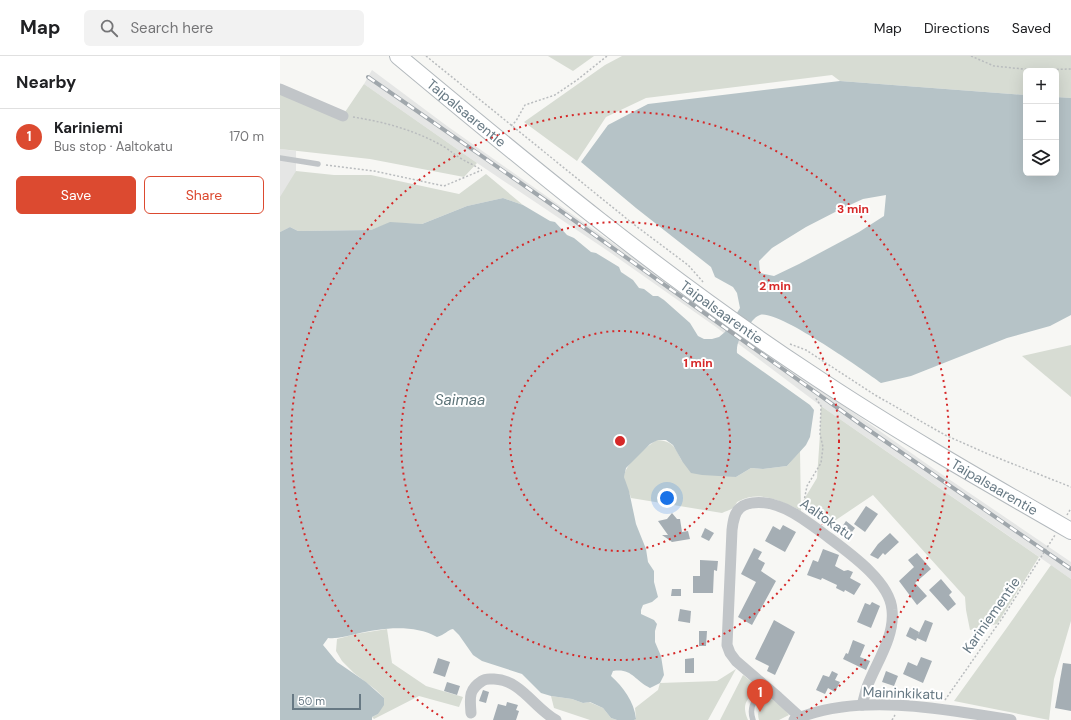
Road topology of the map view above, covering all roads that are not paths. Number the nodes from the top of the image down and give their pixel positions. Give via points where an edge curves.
1 (398, 56) edge
2 (280, 89) edge
3 (343, 116) road end
4 (280, 158) edge
5 (318, 164) road end
6 (1064, 527) edge
7 (778, 696) junction
8 (862, 705) junction
9 (471, 713) dead end
10 (797, 719) edge
11 (556, 720) edge
12 (752, 720) edge
13 (1011, 720) edge

1 - 6 main road, Taipalsaarentie via 611,231 721,312 868,411
2 - 3 street
4 - 5 lane
7 - 8 street, Aaltokatu via 736,661 727,645 734,516 741,507 754,502 778,505 804,520 858,560 879,582 888,596 892,609 891,628
7 - 10 street, Aaltokatu
7 - 12 lane via 763,693 757,697 751,709
8 - 10 street, Maininkikatu via 816,712
8 - 13 street, Maininkikatu via 939,708
9 - 11 street via 470,695 475,685 485,679 501,679 518,688

